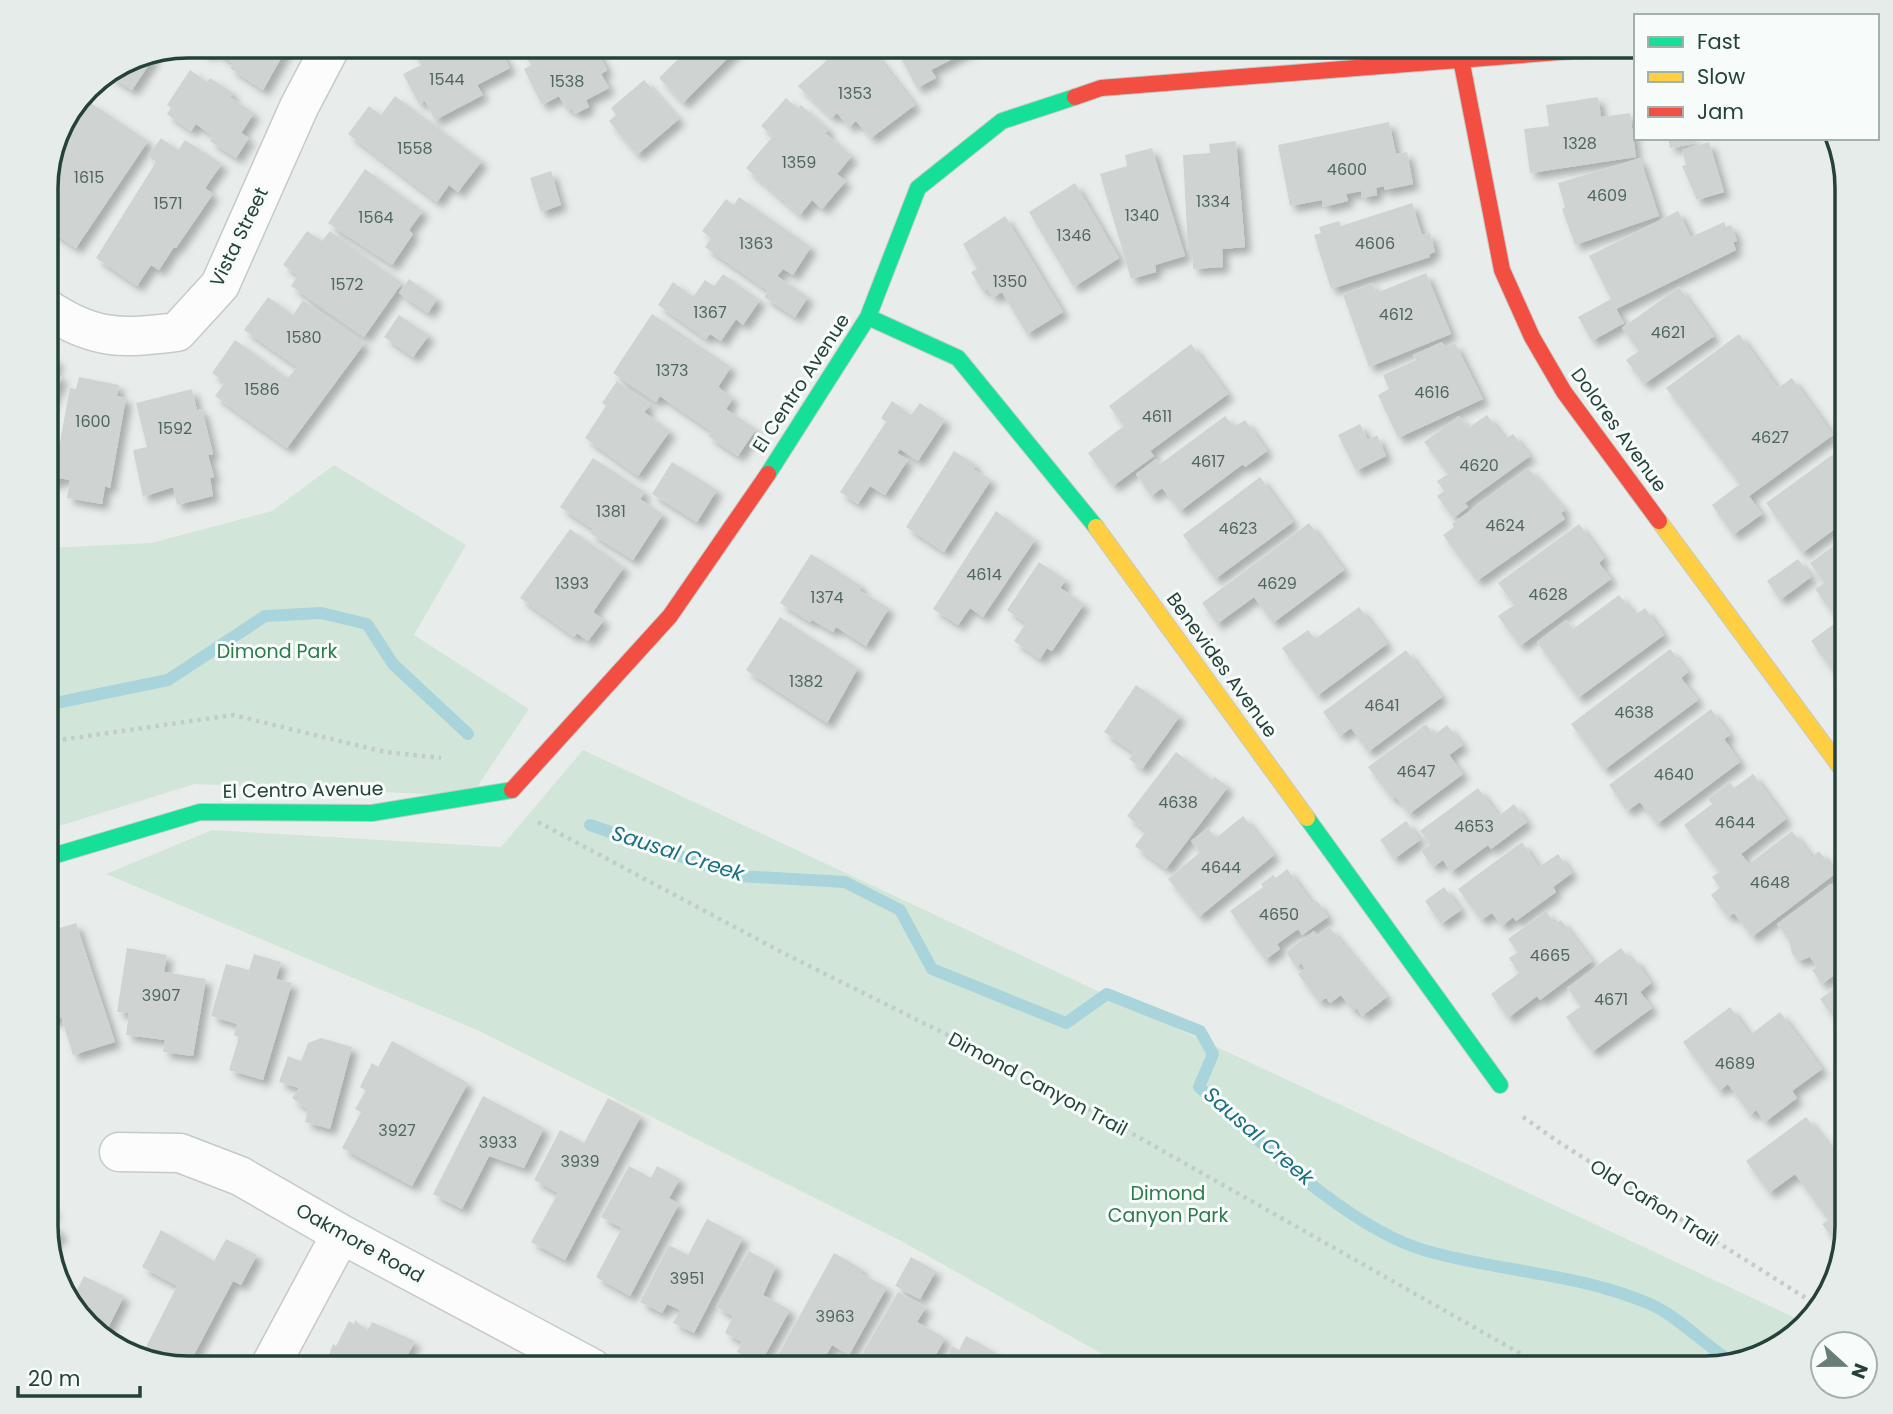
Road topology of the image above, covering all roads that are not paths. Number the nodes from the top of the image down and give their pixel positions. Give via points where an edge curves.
1 (325, 58) edge
2 (1474, 58) edge
3 (1461, 59) junction
4 (58, 316) edge
5 (868, 317) junction
6 (1835, 760) edge
7 (58, 854) edge
8 (1500, 1085) road end
9 (119, 1152) dead end
10 (341, 1234) junction
11 (275, 1356) edge
12 (570, 1356) edge

1 - 4 street, Vista Street via 220,285 177,332 127,338 76,328
2 - 3 street, El Centro Avenue
3 - 5 street, El Centro Avenue via 1101,88 1002,121 918,188
3 - 6 street, Dolores Avenue via 1502,270 1532,337 1563,391
5 - 7 street, El Centro Avenue via 670,617 514,790 372,813 200,812
5 - 8 street, Benevides Avenue via 958,358 1109,543
9 - 10 street, Oakmore Road via 180,1153 240,1176
10 - 11 street
10 - 12 street, Oakmore Road

